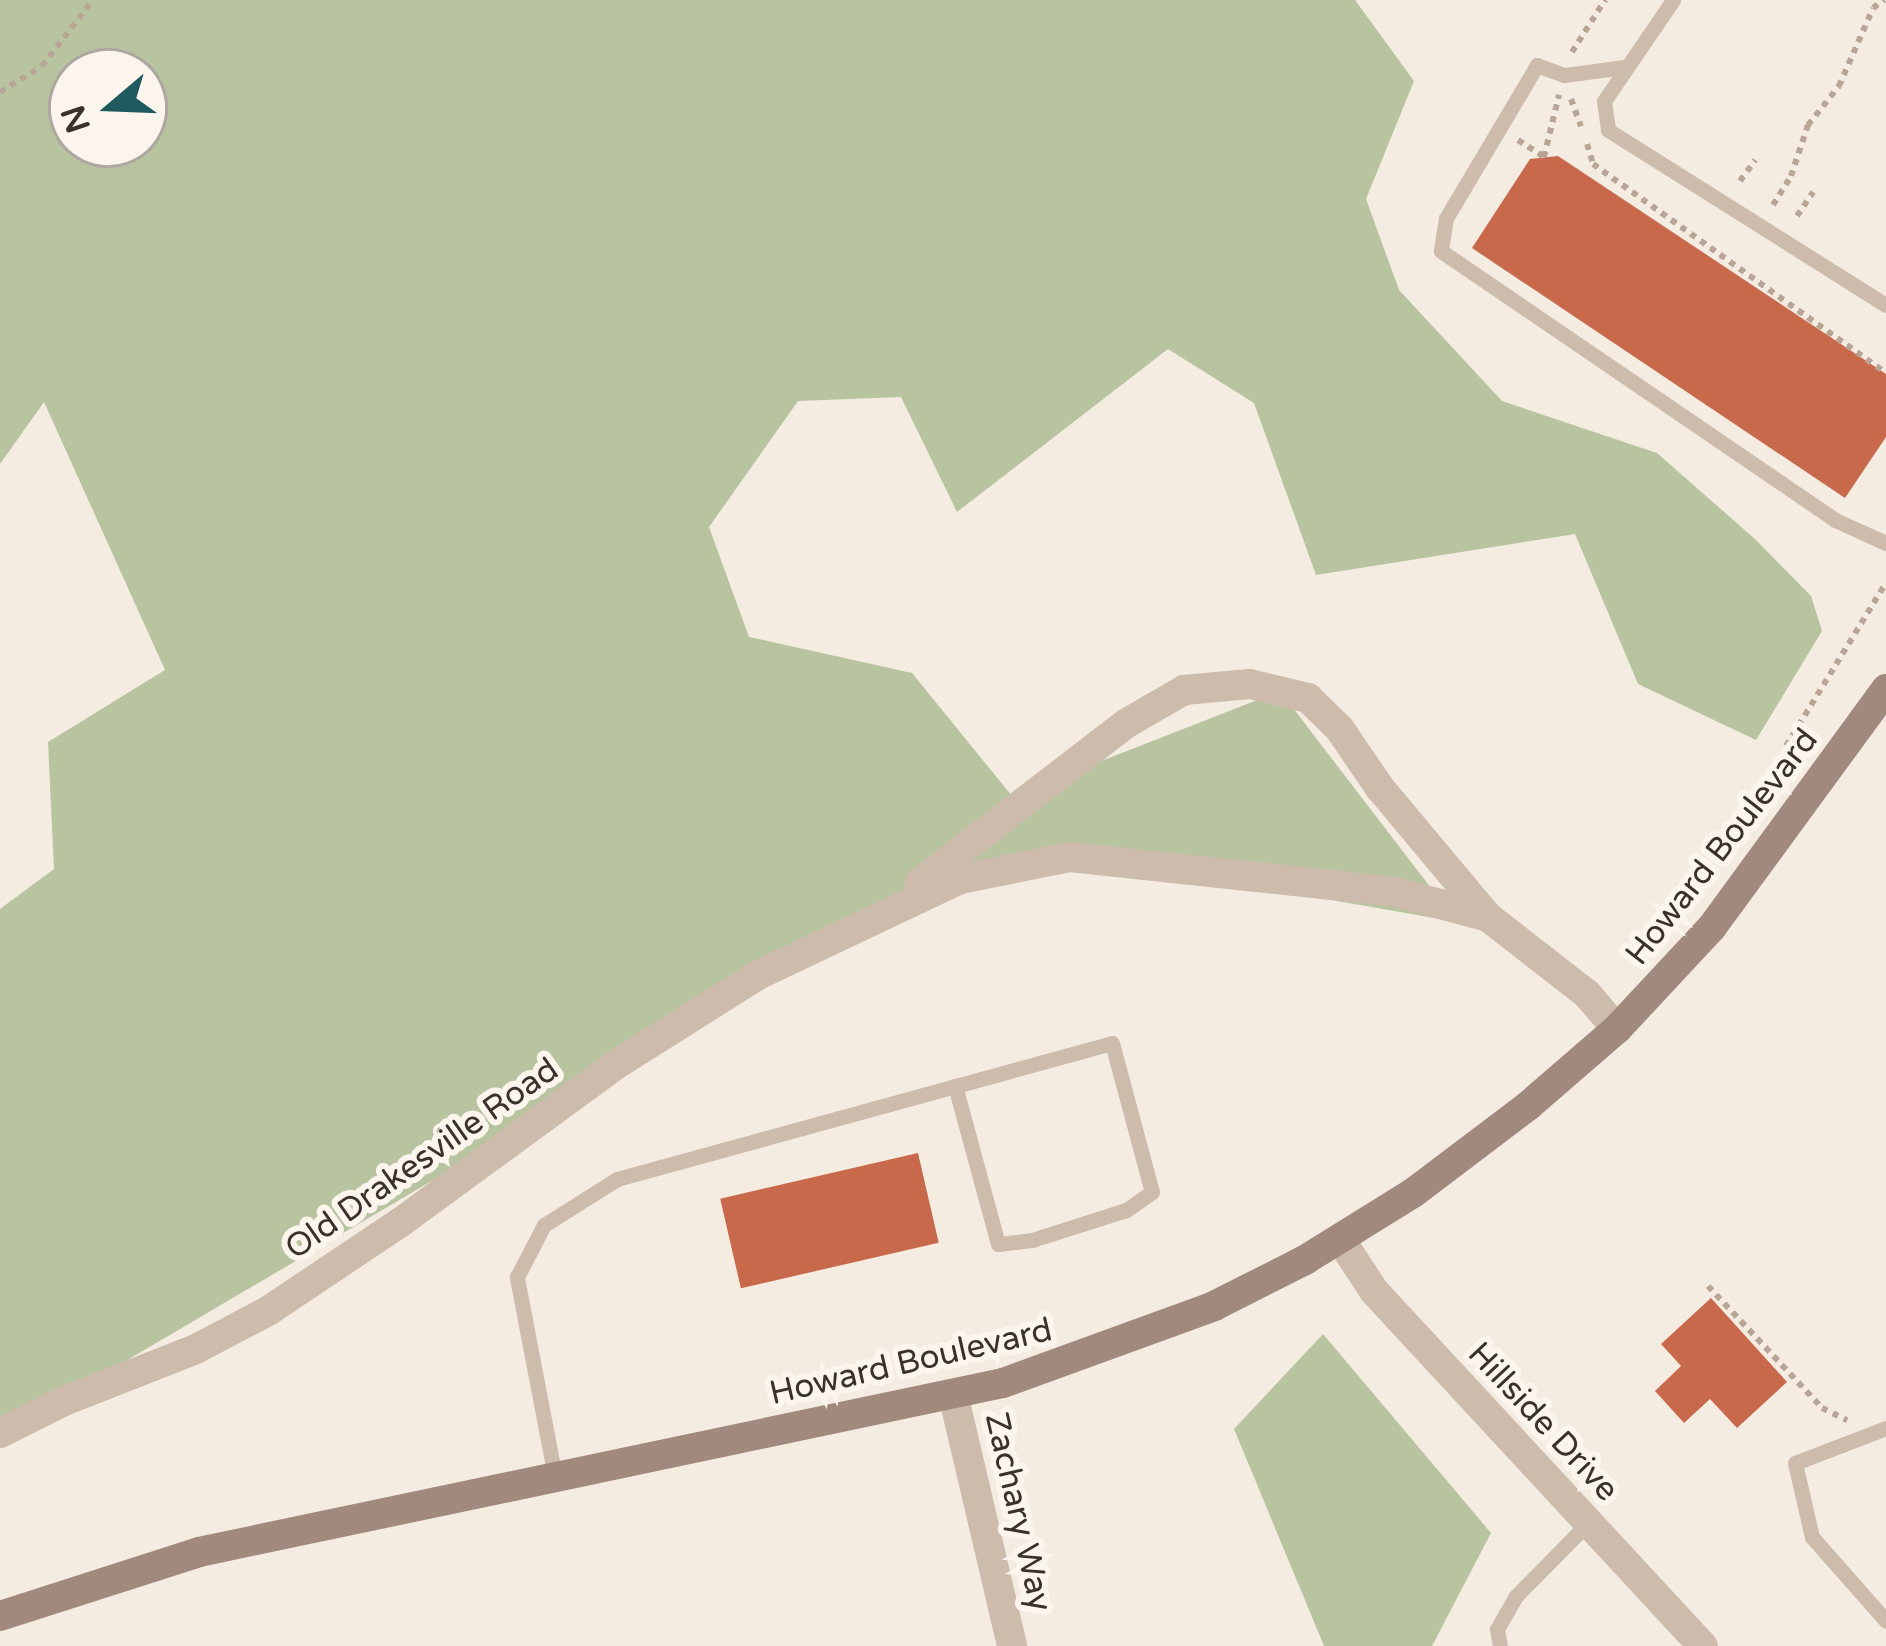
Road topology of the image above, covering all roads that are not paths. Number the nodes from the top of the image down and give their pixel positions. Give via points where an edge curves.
1 (1673, 0) edge
2 (1624, 67) junction
3 (1886, 305) edge
4 (1886, 543) edge
5 (1886, 689) edge
6 (1488, 917) junction
7 (873, 918) junction
8 (1617, 1029) junction
9 (955, 1086) junction
10 (1340, 1239) junction
11 (953, 1394) junction
12 (1886, 1428) edge
13 (0, 1433) edge
14 (555, 1477) junction
15 (1588, 1523) junction
16 (0, 1616) edge
17 (1886, 1621) edge
18 (1012, 1646) edge
19 (1500, 1646) edge
20 (1703, 1646) edge

1 - 2 lane
2 - 3 lane via 1604,101 1607,130
2 - 4 lane via 1564,75 1538,65 1446,218 1441,251 1835,520
5 - 8 main road, Howard Boulevard via 1712,927
6 - 7 street, Old Drakesville Road via 1395,892 1070,857 959,879
6 - 7 street, Old Drakesville Road via 1324,713 1308,698 1250,685 1184,690 1127,723
6 - 8 street, Old Drakesville Road via 1587,994
7 - 13 street, Old Drakesville Road via 788,958 620,1062 268,1311
8 - 10 main road, Howard Boulevard via 1465,1156
9 - 9 lane via 1112,1043 1152,1192 1126,1210 998,1244
9 - 14 lane via 617,1179 544,1225 517,1277
10 - 11 main road, Howard Boulevard via 1119,1345
10 - 15 street, Hillside Drive via 1374,1291
11 - 14 main road, Howard Boulevard
11 - 18 street, Zachary Way
12 - 17 lane via 1795,1462 1812,1538
14 - 16 main road, Howard Boulevard via 199,1552
15 - 19 lane via 1516,1596 1498,1629
15 - 20 street, Hillside Drive

